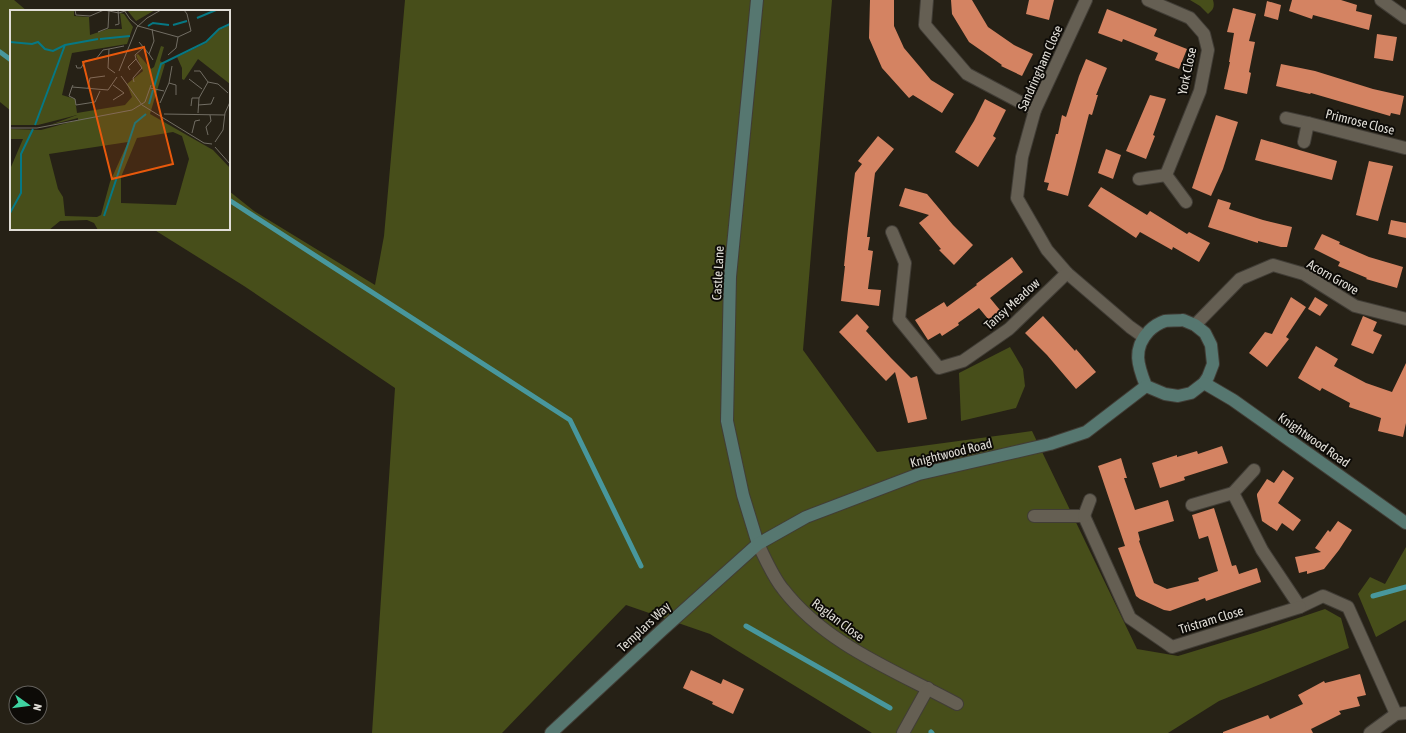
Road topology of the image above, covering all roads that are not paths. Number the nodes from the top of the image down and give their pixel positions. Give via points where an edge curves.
1 (757, 0) edge
2 (927, 0) edge
3 (1086, 0) edge
4 (1148, 0) edge
5 (1381, 0) edge
6 (1406, 18) edge
7 (1035, 110) junction
8 (1286, 118) dead end
9 (1308, 123) junction
10 (1304, 142) dead end
11 (1406, 147) edge
12 (1166, 175) junction
13 (1139, 179) dead end
14 (1186, 202) dead end
15 (892, 232) dead end
16 (1067, 273) junction
17 (1406, 319) edge
18 (1195, 325) junction
19 (1144, 337) junction
20 (1204, 383) junction
21 (1146, 386) junction
22 (1254, 470) dead end
23 (1233, 493) junction
24 (1090, 500) dead end
25 (1192, 505) dead end
26 (1034, 516) dead end
27 (1084, 516) junction
28 (1406, 523) edge
29 (758, 544) junction
30 (1300, 607) junction
31 (928, 688) junction
32 (956, 704) dead end
33 (1401, 714) edge
34 (551, 733) edge
35 (903, 733) edge
36 (1370, 733) edge

1 - 29 street, Castle Lane via 730,277 727,421 743,495
2 - 7 street via 925,25 967,74
3 - 7 street, Sandringham Close
4 - 12 street, York Close via 1190,18 1204,34 1208,50 1200,91
5 - 6 street
7 - 16 street, Sandringham Close via 1022,157 1017,198 1047,250
8 - 9 street, Primrose Close
9 - 10 street, Primrose Close
9 - 11 street, Primrose Close
12 - 13 street
12 - 14 street
15 - 16 street, Tansy Meadow via 905,262 899,319 939,368 963,361 1009,329
16 - 19 street, Sandringham Close
17 - 18 street, Acorn Grove via 1355,306 1304,274 1273,265 1240,279
18 - 19 street via 1183,320 1165,321 1153,327
18 - 20 street via 1205,333 1211,345 1213,364
19 - 21 street via 1139,345 1138,359
20 - 21 street via 1191,392 1178,396
20 - 28 street, Knightwood Road via 1233,400
21 - 29 street, Knightwood Road via 1086,432 1050,444 919,474 806,517
22 - 23 street
23 - 25 street
23 - 30 street via 1262,550
24 - 27 street
26 - 27 street
27 - 30 street, Tristram Close via 1130,618 1172,647
29 - 31 street, Raglan Close via 782,588 804,613 849,647
29 - 34 street, Templars Way
30 - 33 street, Tristram Close via 1323,596 1348,607
31 - 32 street, Raglan Close
31 - 35 street
33 - 36 street

